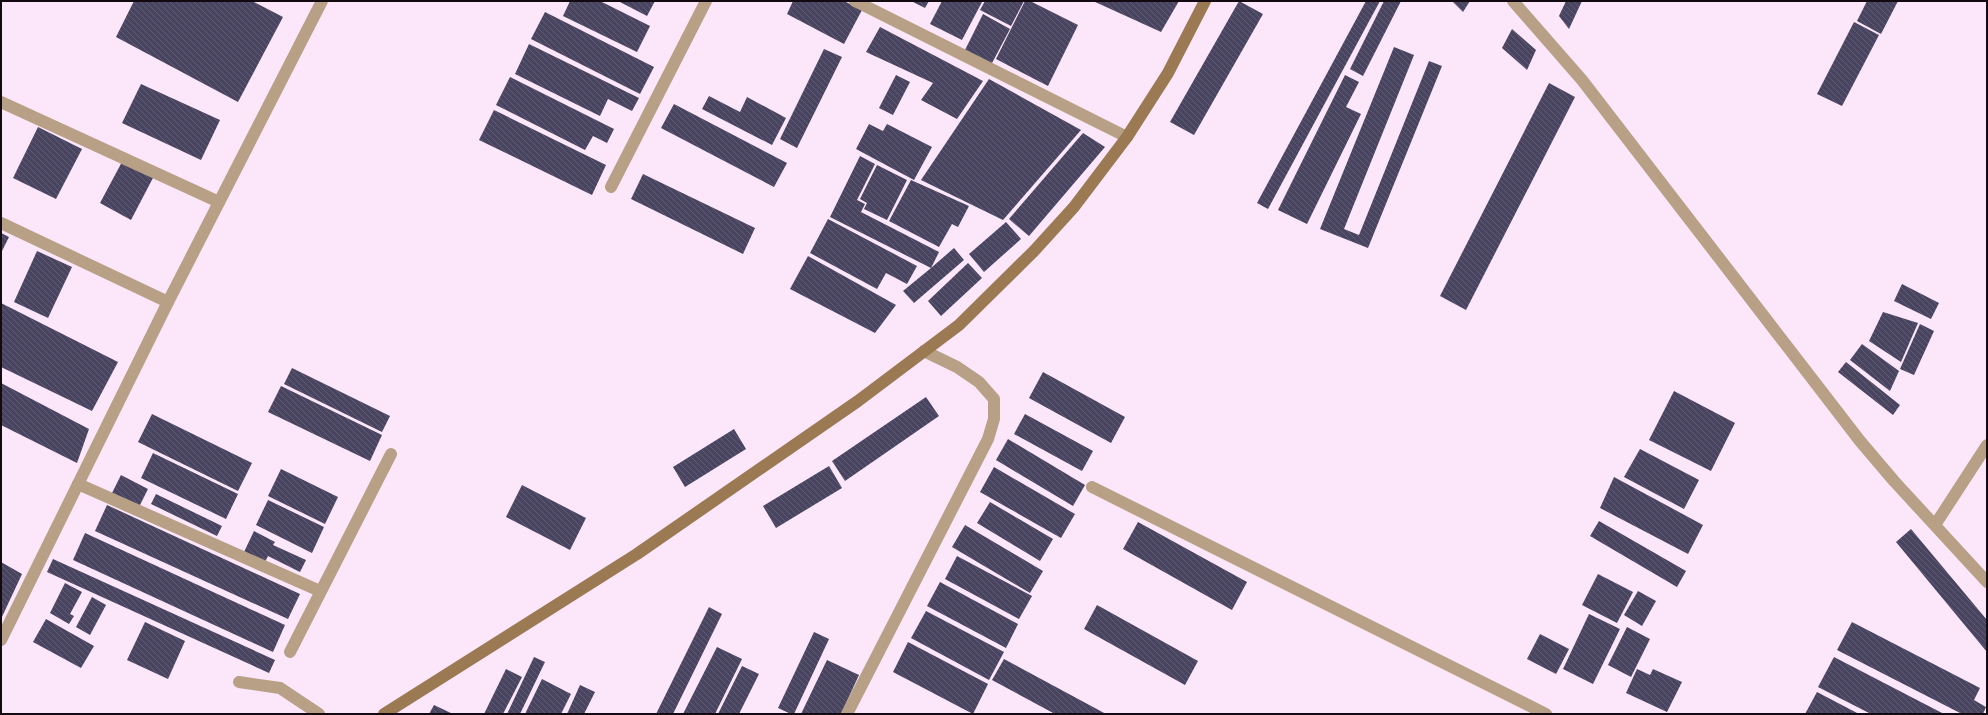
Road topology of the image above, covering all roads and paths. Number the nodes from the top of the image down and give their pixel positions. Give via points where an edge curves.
1 (322, 1) edge
2 (706, 1) edge
3 (855, 1) edge
4 (1205, 1) edge
5 (1513, 1) edge
6 (1, 102) edge
7 (1127, 137) junction
8 (611, 187) dead end
9 (219, 202) junction
10 (1, 223) edge
11 (168, 302) junction
12 (924, 351) junction
13 (1987, 445) edge
14 (391, 454) dead end
15 (78, 484) junction
16 (1092, 486) dead end
17 (1935, 525) junction
18 (1987, 582) edge
19 (320, 591) junction
20 (3, 632) edge
21 (290, 652) dead end
22 (238, 682) dead end
23 (319, 714) edge
24 (384, 714) edge
25 (847, 714) edge
26 (1546, 714) edge

1 - 9 street
2 - 8 street
3 - 7 street
4 - 7 street via 1168,73
5 - 17 street via 1582,80 1860,441
6 - 9 street
7 - 12 street via 1074,207 1034,251 959,324
9 - 11 street
10 - 11 street
11 - 15 street
12 - 24 street via 858,401 637,554
12 - 25 street via 957,367 979,382 994,399 994,419 988,439
13 - 17 street
14 - 19 street
15 - 19 street
15 - 20 street
16 - 26 street
17 - 18 street
19 - 21 street
22 - 23 street via 280,688

